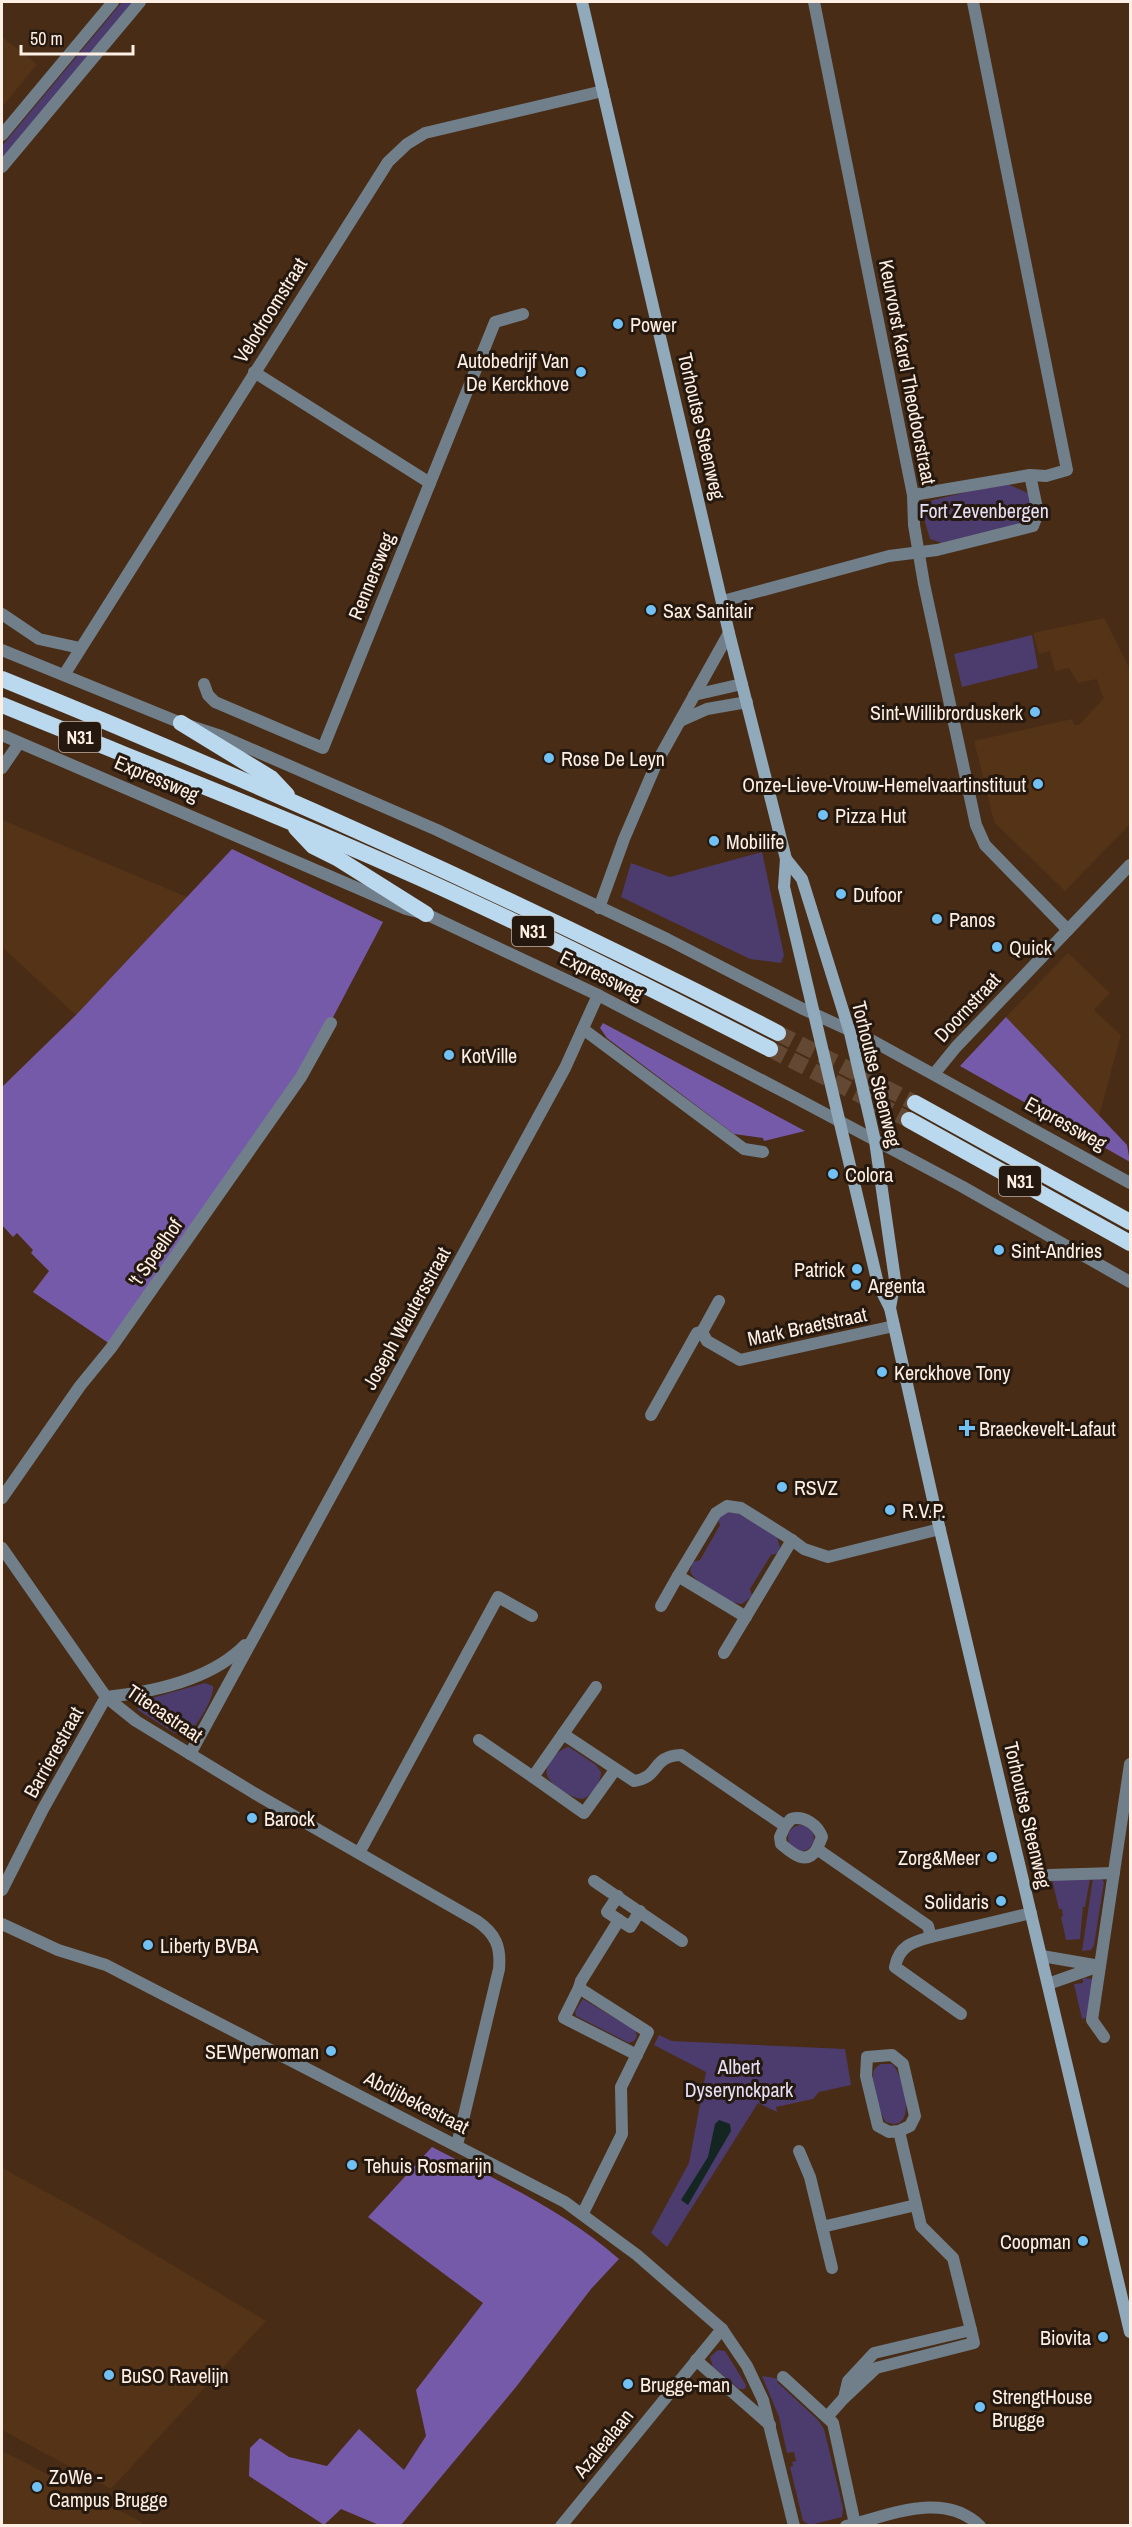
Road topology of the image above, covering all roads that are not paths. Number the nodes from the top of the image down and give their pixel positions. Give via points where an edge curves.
1 (113, 2) edge
2 (140, 2) edge
3 (582, 2) edge
4 (814, 2) edge
5 (973, 2) edge
6 (603, 91) junction
7 (2, 135) edge
8 (2, 167) edge
9 (523, 314) dead end
10 (254, 372) junction
11 (1030, 475) junction
12 (430, 483) junction
13 (913, 495) junction
14 (918, 552) junction
15 (723, 601) junction
16 (2, 614) edge
17 (729, 633) junction
18 (80, 648) junction
19 (2, 650) edge
20 (64, 675) junction
21 (2, 679) edge
22 (204, 684) dead end
23 (742, 684) junction
24 (694, 694) junction
25 (747, 702) junction
26 (2, 705) edge
27 (680, 721) junction
28 (181, 723) junction
29 (2, 735) edge
30 (19, 742) junction
31 (2, 768) edge
32 (294, 802) junction
33 (291, 823) junction
34 (786, 859) junction
35 (1131, 866) edge
36 (599, 908) junction
37 (426, 914) junction
38 (1068, 930) junction
39 (598, 995) junction
40 (815, 1015) junction
41 (331, 1023) dead end
42 (583, 1029) junction
43 (850, 1032) junction
44 (778, 1033) tunnel mouth
45 (770, 1049) tunnel mouth
46 (933, 1074) junction
47 (915, 1103) tunnel mouth
48 (909, 1120) tunnel mouth
49 (840, 1121) junction
50 (875, 1141) junction
51 (763, 1152) dead end
52 (1131, 1183) edge
53 (1131, 1221) edge
54 (1131, 1243) edge
55 (1131, 1282) edge
56 (719, 1301) dead end
57 (890, 1308) junction
58 (894, 1326) junction
59 (702, 1332) junction
60 (651, 1415) dead end
61 (2, 1498) edge
62 (940, 1529) junction
63 (792, 1540) junction
64 (2, 1548) edge
65 (678, 1576) junction
66 (661, 1605) dead end
67 (532, 1616) dead end
68 (746, 1617) junction
69 (260, 1625) junction
70 (724, 1653) dead end
71 (596, 1687) dead end
72 (106, 1697) junction
73 (563, 1734) junction
74 (479, 1740) dead end
75 (190, 1754) junction
76 (1131, 1764) edge
77 (615, 1770) junction
78 (533, 1777) junction
79 (785, 1826) junction
80 (817, 1849) junction
81 (359, 1853) junction
82 (1114, 1873) junction
83 (1049, 1875) dead end
84 (594, 1881) dead end
85 (2, 1890) edge
86 (618, 1896) junction
87 (640, 1911) junction
88 (1031, 1913) junction
89 (619, 1920) junction
90 (2, 1924) edge
91 (931, 1937) junction
92 (682, 1941) dead end
93 (1042, 1956) junction
94 (1100, 1966) junction
95 (1048, 1984) junction
96 (579, 1988) junction
97 (961, 2014) dead end
98 (1104, 2037) dead end
99 (637, 2055) junction
100 (899, 2131) junction
101 (457, 2145) junction
102 (799, 2151) dead end
103 (916, 2205) junction
104 (582, 2213) junction
105 (822, 2227) junction
106 (832, 2268) dead end
107 (722, 2329) junction
108 (1131, 2332) edge
109 (696, 2360) junction
110 (783, 2377) dead end
111 (826, 2417) junction
112 (770, 2425) junction
113 (850, 2525) edge
114 (561, 2526) edge
115 (794, 2526) edge
116 (980, 2526) edge

1 - 7 street
2 - 8 street
3 - 6 main road, Torhoutse Steenweg
4 - 13 street, Keurvorst Karel Theodoorstraat
5 - 11 street via 1067,470 1046,476
6 - 10 street, Velodroomstraat via 443,128 407,144 374,181
6 - 15 main road, Torhoutse Steenweg
9 - 12 street via 495,322
10 - 12 street
10 - 18 street, Velodroomstraat
11 - 13 street
11 - 14 street via 1038,513 1033,526
12 - 22 street, Rennersweg via 323,748 215,702
13 - 14 street, Keurvorst Karel Theodoorstraat
14 - 15 street via 889,556
14 - 38 street, Keurvorst Karel Theodoorstraat via 980,837
15 - 17 main road, Torhoutse Steenweg
16 - 18 street via 39,639
17 - 23 main road, Torhoutse Steenweg
17 - 24 street
18 - 20 street, Velodroomstraat
19 - 20 street, Expressweg
20 - 28 street, Expressweg
21 - 32 highway, Expressweg / N31
23 - 24 street
23 - 25 main road, Torhoutse Steenweg
24 - 27 street
25 - 27 street via 707,709
25 - 34 main road, Torhoutse Steenweg
26 - 33 highway, Expressweg / N31
27 - 36 street via 657,762
28 - 32 highway via 271,778
28 - 36 street, Expressweg via 221,736 437,830
29 - 30 street, Expressweg
30 - 31 street
30 - 37 street, Expressweg via 405,909
32 - 44 highway, Expressweg / N31 via 516,902
33 - 37 highway via 313,846
33 - 45 highway, Expressweg / N31 via 430,883
34 - 40 main road, Torhoutse Steenweg via 784,887
34 - 43 main road, Torhoutse Steenweg via 802,879
35 - 38 street, Doornstraat
36 - 40 street, Expressweg
37 - 39 street, Expressweg
38 - 46 street, Doornstraat
39 - 42 street, Joseph Wautersstraat
39 - 49 street, Expressweg
40 - 43 street, Expressweg
40 - 49 main road, Torhoutse Steenweg
41 - 61 street, 't Speelhof via 301,1077
42 - 51 street via 744,1149
42 - 69 street, Joseph Wautersstraat
43 - 46 street, Expressweg
43 - 50 main road, Torhoutse Steenweg
46 - 52 street, Expressweg
47 - 53 highway, N31
48 - 54 highway, N31
49 - 50 street, Expressweg
49 - 57 main road, Torhoutse Steenweg via 878,1284
50 - 55 street, Expressweg
50 - 57 main road, Torhoutse Steenweg via 895,1280
56 - 59 street
57 - 58 main road, Torhoutse Steenweg
58 - 59 street, Mark Braetstraat via 740,1360 707,1341
58 - 62 main road, Torhoutse Steenweg
59 - 60 street via 697,1333
62 - 63 street via 828,1557 804,1549
62 - 88 main road, Torhoutse Steenweg
63 - 65 street via 741,1508 727,1506 716,1513
63 - 68 street
64 - 72 street, Titecastraat
65 - 66 street
65 - 68 street
67 - 81 street via 498,1597
68 - 70 street
69 - 72 street, Joseph Wautersstraat via 238,1652 211,1670 134,1694
69 - 75 street, Joseph Wautersstraat
71 - 73 street
72 - 75 street, Titecastraat via 136,1721
72 - 85 street, Barrierestraat
73 - 77 street
73 - 78 street
74 - 78 street
75 - 81 street, Titecastraat
76 - 82 street
77 - 78 street via 585,1813
77 - 79 street via 634,1781 643,1780 661,1761 681,1755
79 - 80 street via 796,1817 805,1819 822,1837
79 - 80 street via 780,1841 789,1851 806,1858
80 - 91 street via 928,1926
81 - 101 street, Titecastraat via 477,1921 497,1942 500,1969
82 - 83 street
82 - 94 street
84 - 86 street
86 - 87 street
86 - 89 street via 608,1912
87 - 89 street via 630,1927
87 - 92 street
88 - 91 street
88 - 93 main road, Torhoutse Steenweg
89 - 96 street
90 - 101 street, Abdijbekestraat via 58,1950 106,1965
91 - 97 street via 903,1948 895,1967
93 - 94 street
93 - 95 main road, Torhoutse Steenweg
94 - 95 street
94 - 98 street via 1092,2020
95 - 108 main road, Torhoutse Steenweg
96 - 99 street via 648,2032
96 - 99 street via 564,2018
99 - 104 street via 621,2087 621,2134
100 - 100 street via 910,2126 915,2116 903,2064 892,2055 867,2057 866,2076 878,2126 889,2132
100 - 103 street
101 - 104 street, Abdijbekestraat
102 - 105 street
103 - 105 street
103 - 111 street via 921,2226 954,2258 971,2330 873,2353 848,2381 844,2398
104 - 107 street, Abdijbekestraat
105 - 106 street
107 - 109 street, Azalealaan
107 - 112 street, Abdijbekestraat via 747,2366
109 - 112 street
109 - 114 street, Azalealaan
110 - 111 street
111 - 113 street via 832,2423 838,2446
112 - 115 street, Abdijbekestraat
113 - 116 street via 943,2506 967,2515

